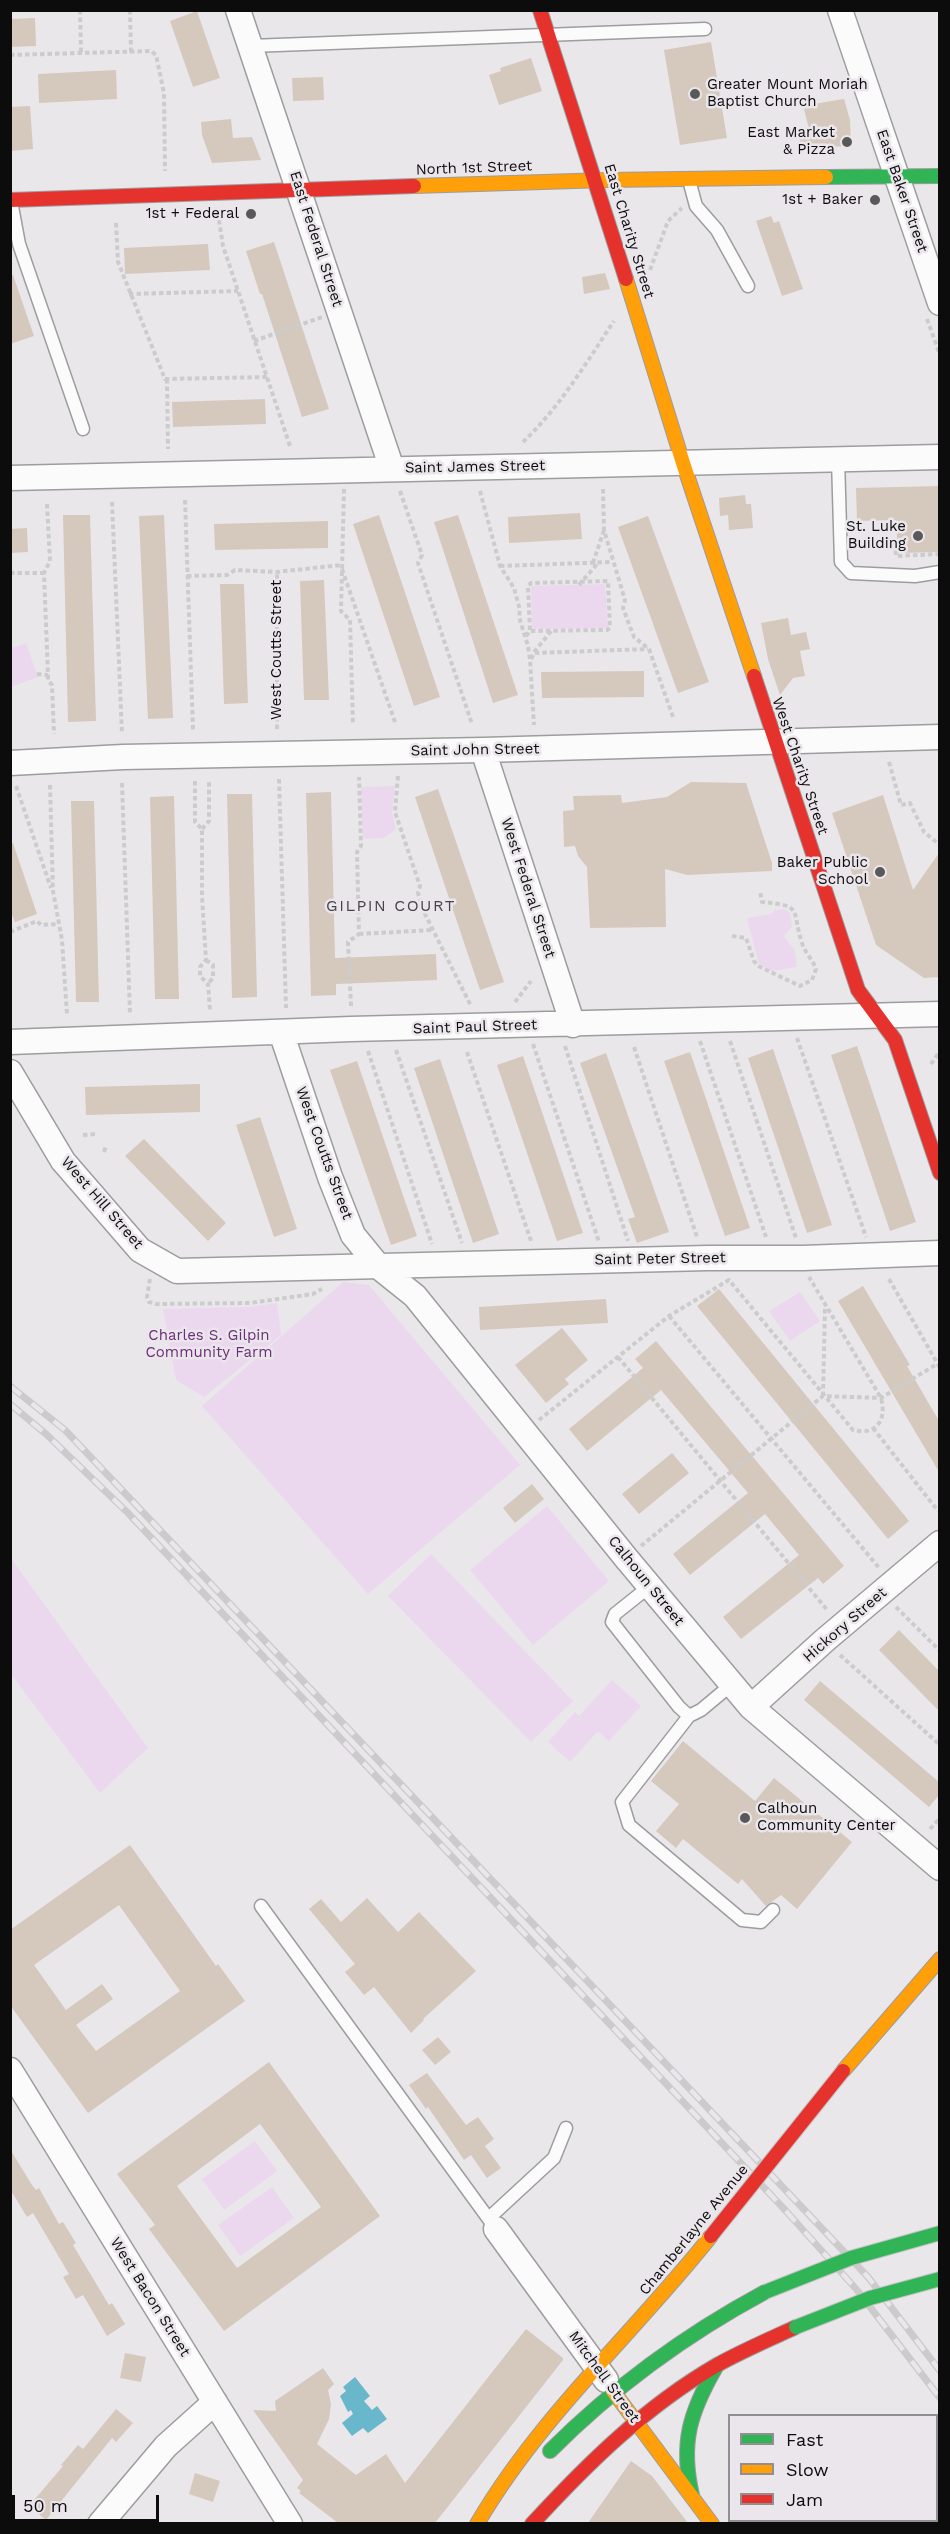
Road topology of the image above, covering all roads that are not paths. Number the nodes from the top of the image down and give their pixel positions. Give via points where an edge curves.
1 (238, 10) edge
2 (540, 10) edge
3 (840, 10) edge
4 (705, 29) dead end
5 (549, 35) junction
6 (250, 46) junction
7 (898, 176) junction
8 (936, 177) edge
9 (689, 179) junction
10 (596, 180) junction
11 (300, 191) junction
12 (11, 200) edge
13 (748, 286) dead end
14 (939, 303) edge
15 (83, 429) dead end
16 (939, 457) edge
17 (838, 459) junction
18 (683, 463) junction
19 (10, 478) edge
20 (395, 478) junction
21 (939, 572) edge
22 (939, 737) edge
23 (774, 741) junction
24 (483, 750) junction
25 (10, 763) edge
26 (876, 1014) junction
27 (939, 1014) edge
28 (281, 1032) junction
29 (569, 1036) junction
30 (10, 1042) edge
31 (13, 1084) edge
32 (939, 1173) edge
33 (939, 1253) edge
34 (380, 1268) junction
35 (939, 1544) edge
36 (650, 1586) junction
37 (731, 1685) junction
38 (751, 1707) junction
39 (689, 1716) junction
40 (939, 1868) edge
41 (261, 1905) dead end
42 (772, 1910) dead end
43 (939, 1959) edge
44 (928, 1972) junction
45 (939, 1982) edge
46 (10, 2070) edge
47 (566, 2128) dead end
48 (493, 2223) junction
49 (939, 2233) edge
50 (939, 2279) edge
51 (717, 2366) junction
52 (596, 2367) junction
53 (614, 2391) junction
54 (215, 2402) junction
55 (636, 2421) junction
56 (538, 2463) dead end
57 (520, 2484) dead end
58 (692, 2495) junction
59 (100, 2523) edge
60 (290, 2523) edge
61 (477, 2523) edge
62 (486, 2523) edge
63 (532, 2523) edge
64 (712, 2523) edge

1 - 6 street, East Federal Street
2 - 5 street, East Charity Street
3 - 7 street, East Baker Street
4 - 5 lane
5 - 6 lane
5 - 10 street, East Charity Street
6 - 11 street, East Federal Street
7 - 8 street, North 1st Street
7 - 9 street, North 1st Street
7 - 14 street, East Baker Street
9 - 10 street, North 1st Street
9 - 13 lane via 696,206 717,230
10 - 11 street, North 1st Street
10 - 18 street, East Charity Street
11 - 12 street, North 1st Street
11 - 20 street, East Federal Street
12 - 15 lane via 19,244
16 - 17 street, Saint James Street
17 - 18 street, Saint James Street
17 - 21 lane via 841,562 851,573 915,576
18 - 20 street, Saint James Street
18 - 23 street, West Charity Street
19 - 20 street, Saint James Street via 344,471
22 - 23 street, Saint John Street
23 - 24 street, Saint John Street
23 - 26 street, West Charity Street via 858,990
24 - 25 street, Saint John Street
24 - 29 street, West Federal Street
26 - 27 street, Saint Paul Street
26 - 29 street, Saint Paul Street
26 - 32 street, West Charity Street via 895,1040
28 - 29 street, Saint Paul Street via 527,1025
28 - 30 street, Saint Paul Street
28 - 34 street, West Coutts Street via 353,1235
31 - 34 street, West Hill Street via 71,1170 140,1250 177,1271
33 - 34 street, Saint Peter Street
34 - 36 street, Calhoun Street via 415,1296
35 - 38 street, Hickory Street
36 - 37 street, Calhoun Street
36 - 39 lane via 615,1614 612,1622
37 - 38 street, Calhoun Street
37 - 39 lane
38 - 40 street, Calhoun Street
39 - 42 lane via 622,1802 628,1825 742,1920 761,1922
41 - 48 lane
43 - 44 street, Chamberlayne Avenue
44 - 45 lane
44 - 52 street, Chamberlayne Avenue, bridge via 652,2307
46 - 54 street, West Bacon Street
47 - 48 lane via 554,2158
48 - 52 street, Mitchell Street
49 - 53 street, bridge via 837,2263 765,2292 679,2342
50 - 51 street, bridge via 870,2298 796,2327
51 - 55 street
51 - 58 street via 697,2402 686,2437 684,2462
52 - 53 street, Mitchell Street
52 - 61 street, Chamberlayne Avenue via 496,2488
53 - 55 street, Mitchell Street
53 - 56 street
54 - 59 street via 166,2446
54 - 60 street, West Bacon Street
55 - 58 street, Mitchell Street
55 - 63 street
57 - 62 street
58 - 64 street, Mitchell Street

